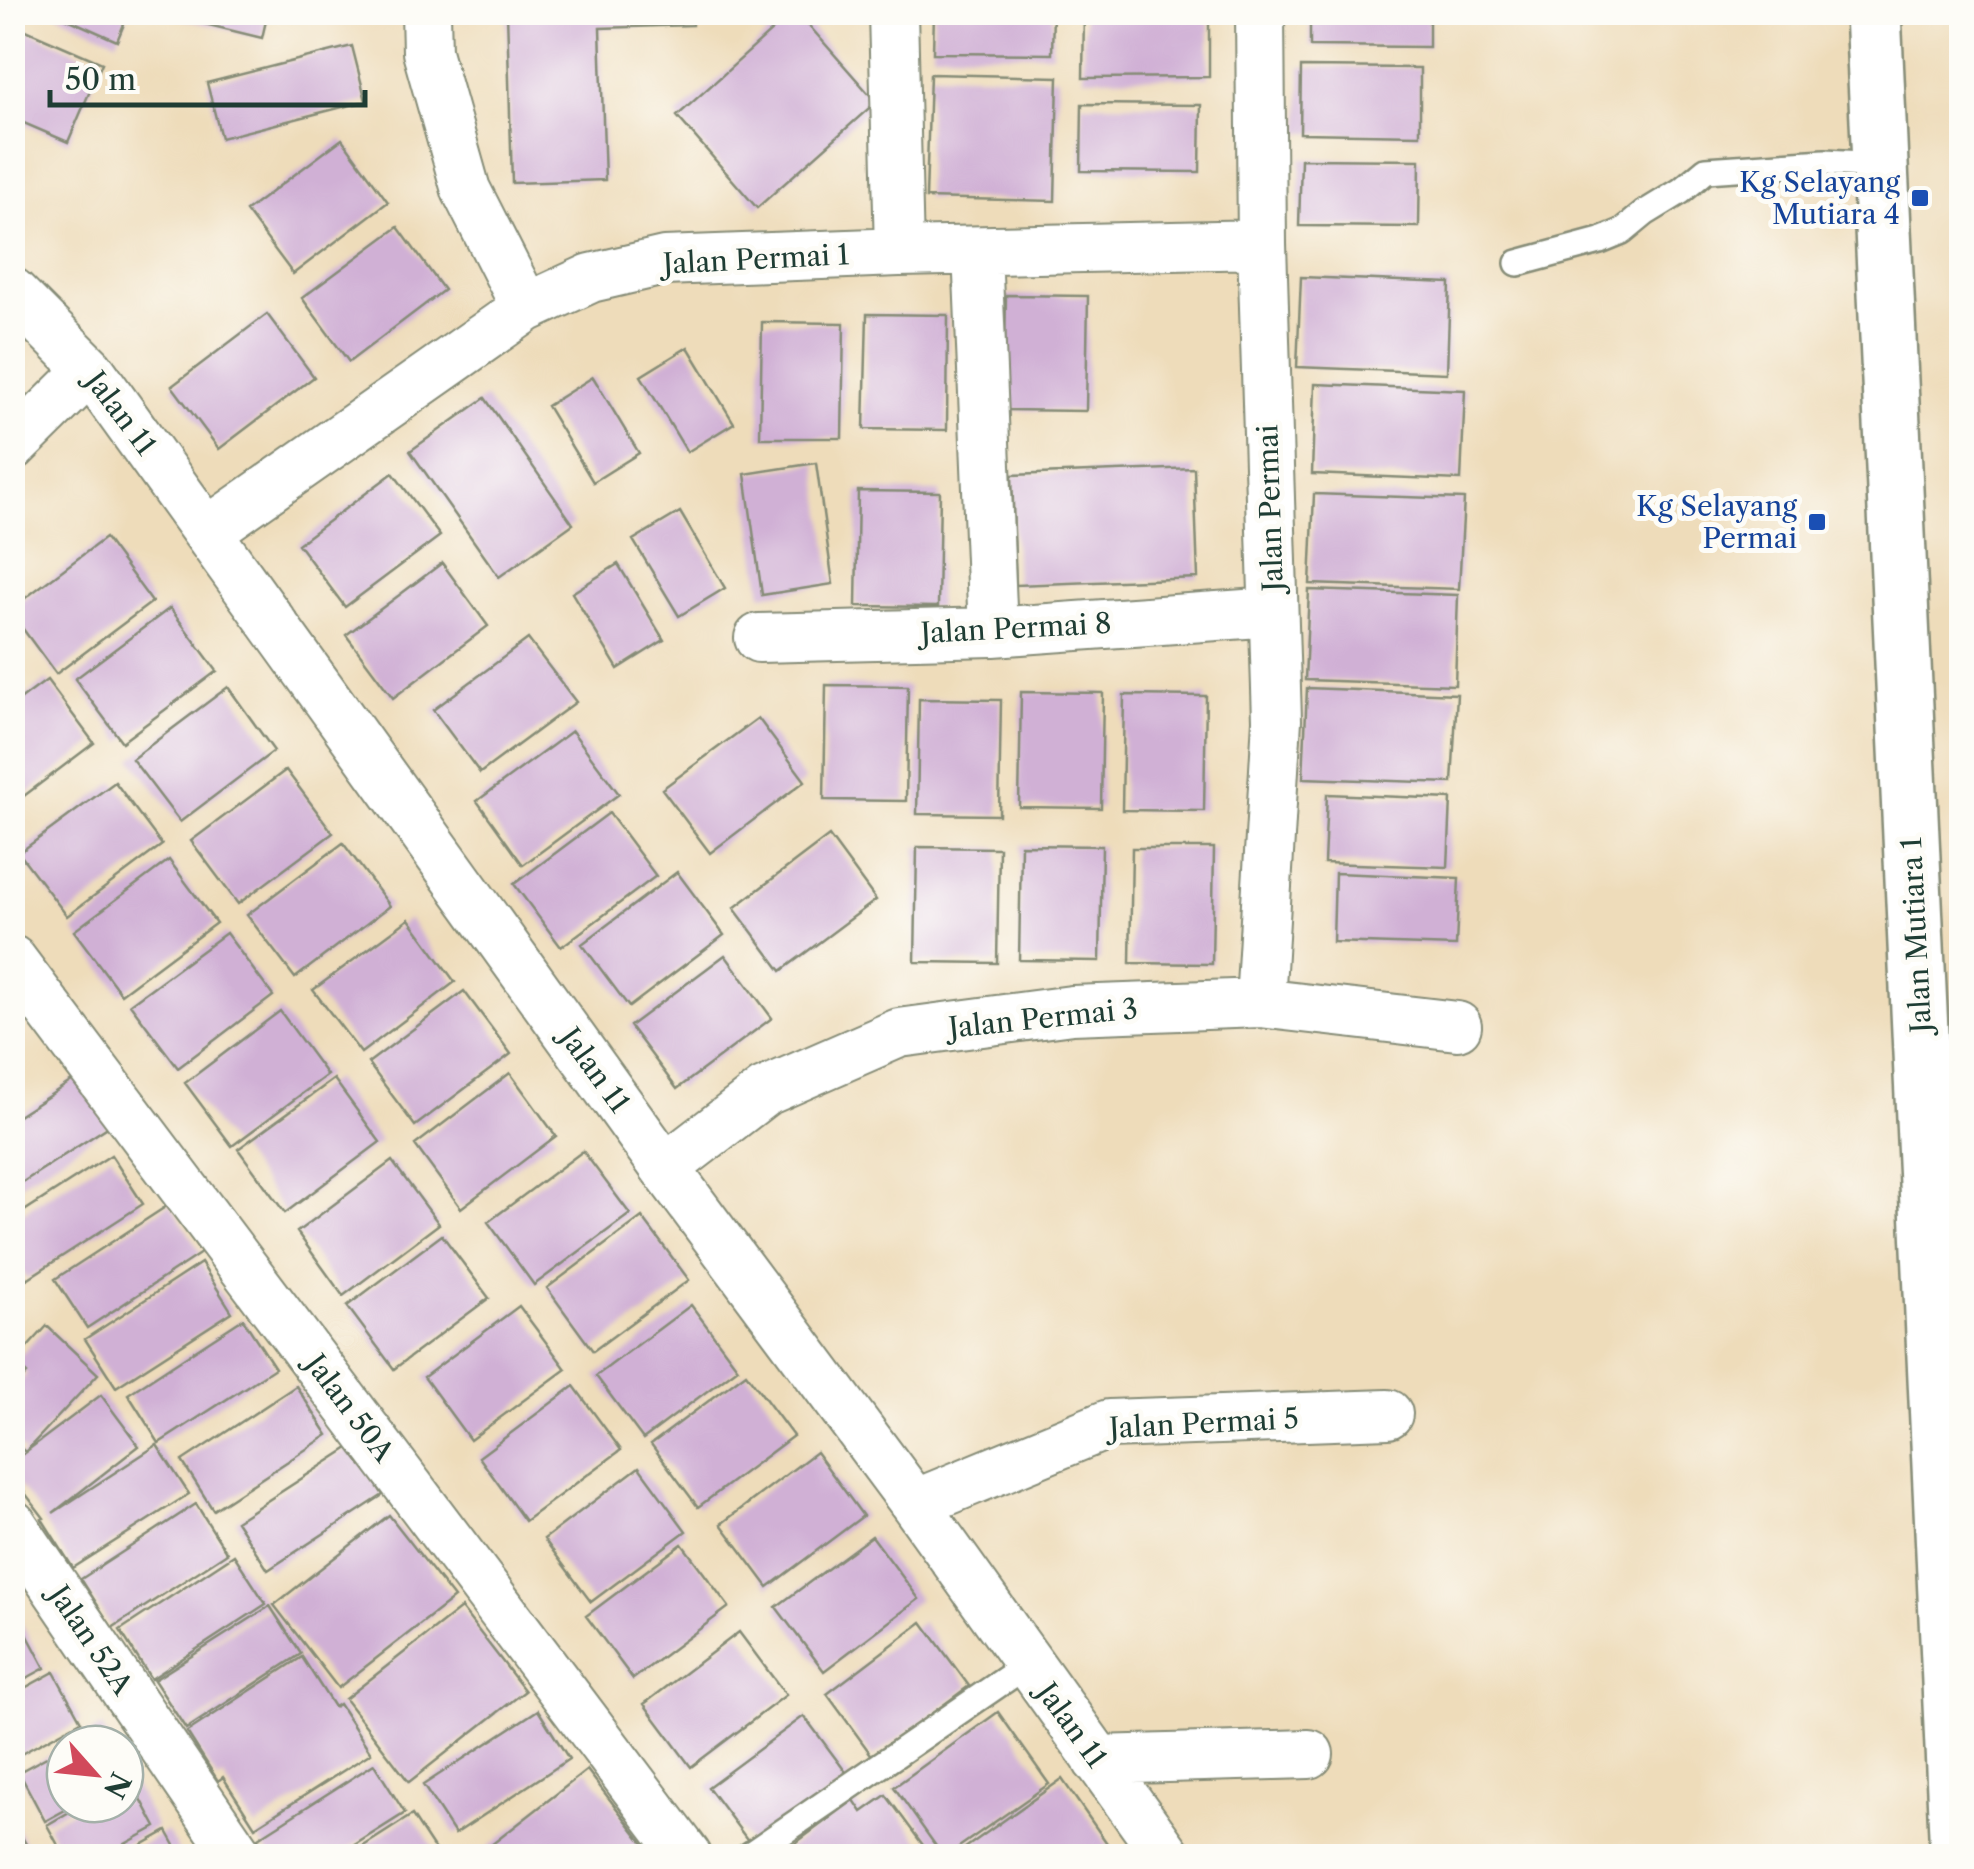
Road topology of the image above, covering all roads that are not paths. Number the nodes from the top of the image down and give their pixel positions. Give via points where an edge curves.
1 (426, 12) edge
2 (892, 12) edge
3 (1260, 12) edge
4 (1873, 12) edge
5 (1880, 166) junction
6 (1262, 244) junction
7 (977, 251) junction
8 (900, 252) junction
9 (1518, 264) dead end
10 (12, 292) edge
11 (526, 308) junction
12 (90, 370) junction
13 (12, 447) edge
14 (208, 531) junction
15 (1274, 612) junction
16 (993, 632) junction
17 (759, 638) dead end
18 (12, 960) edge
19 (1260, 1003) junction
20 (1457, 1026) dead end
21 (666, 1168) junction
22 (1388, 1414) dead end
23 (915, 1504) junction
24 (12, 1524) edge
25 (1028, 1664) junction
26 (1309, 1754) dead end
27 (1097, 1760) junction
28 (238, 1856) edge
29 (687, 1856) edge
30 (748, 1856) edge
31 (1168, 1856) edge
32 (1958, 1856) edge

1 - 11 street via 427,52 466,190
2 - 8 street
3 - 6 street, Jalan Permai
4 - 5 street, Jalan Mutiara 1
5 - 9 lane via 1825,162 1706,170 1622,232
5 - 32 street, Jalan Mutiara 1
6 - 7 street, Jalan Permai 1
6 - 15 street, Jalan Permai
7 - 8 street, Jalan Permai 1
7 - 16 street
8 - 11 street, Jalan Permai 1 via 664,261 591,278
10 - 12 street, Jalan 11
11 - 14 street, Jalan Permai 1
12 - 13 street
12 - 14 street, Jalan 11
14 - 21 street, Jalan 11
15 - 16 street, Jalan Permai 8
15 - 19 street, Jalan Permai via 1277,720
16 - 17 street, Jalan Permai 8
18 - 29 street, Jalan 50A
19 - 20 street, Jalan Permai 3
19 - 21 street, Jalan Permai 3 via 1072,1010 899,1033 764,1092
21 - 23 street, Jalan 11
22 - 23 street, Jalan Permai 5 via 1109,1424
23 - 25 street, Jalan 11
24 - 28 street, Jalan 52A
25 - 27 street, Jalan 11
25 - 30 lane
26 - 27 street
27 - 31 street, Jalan 11

